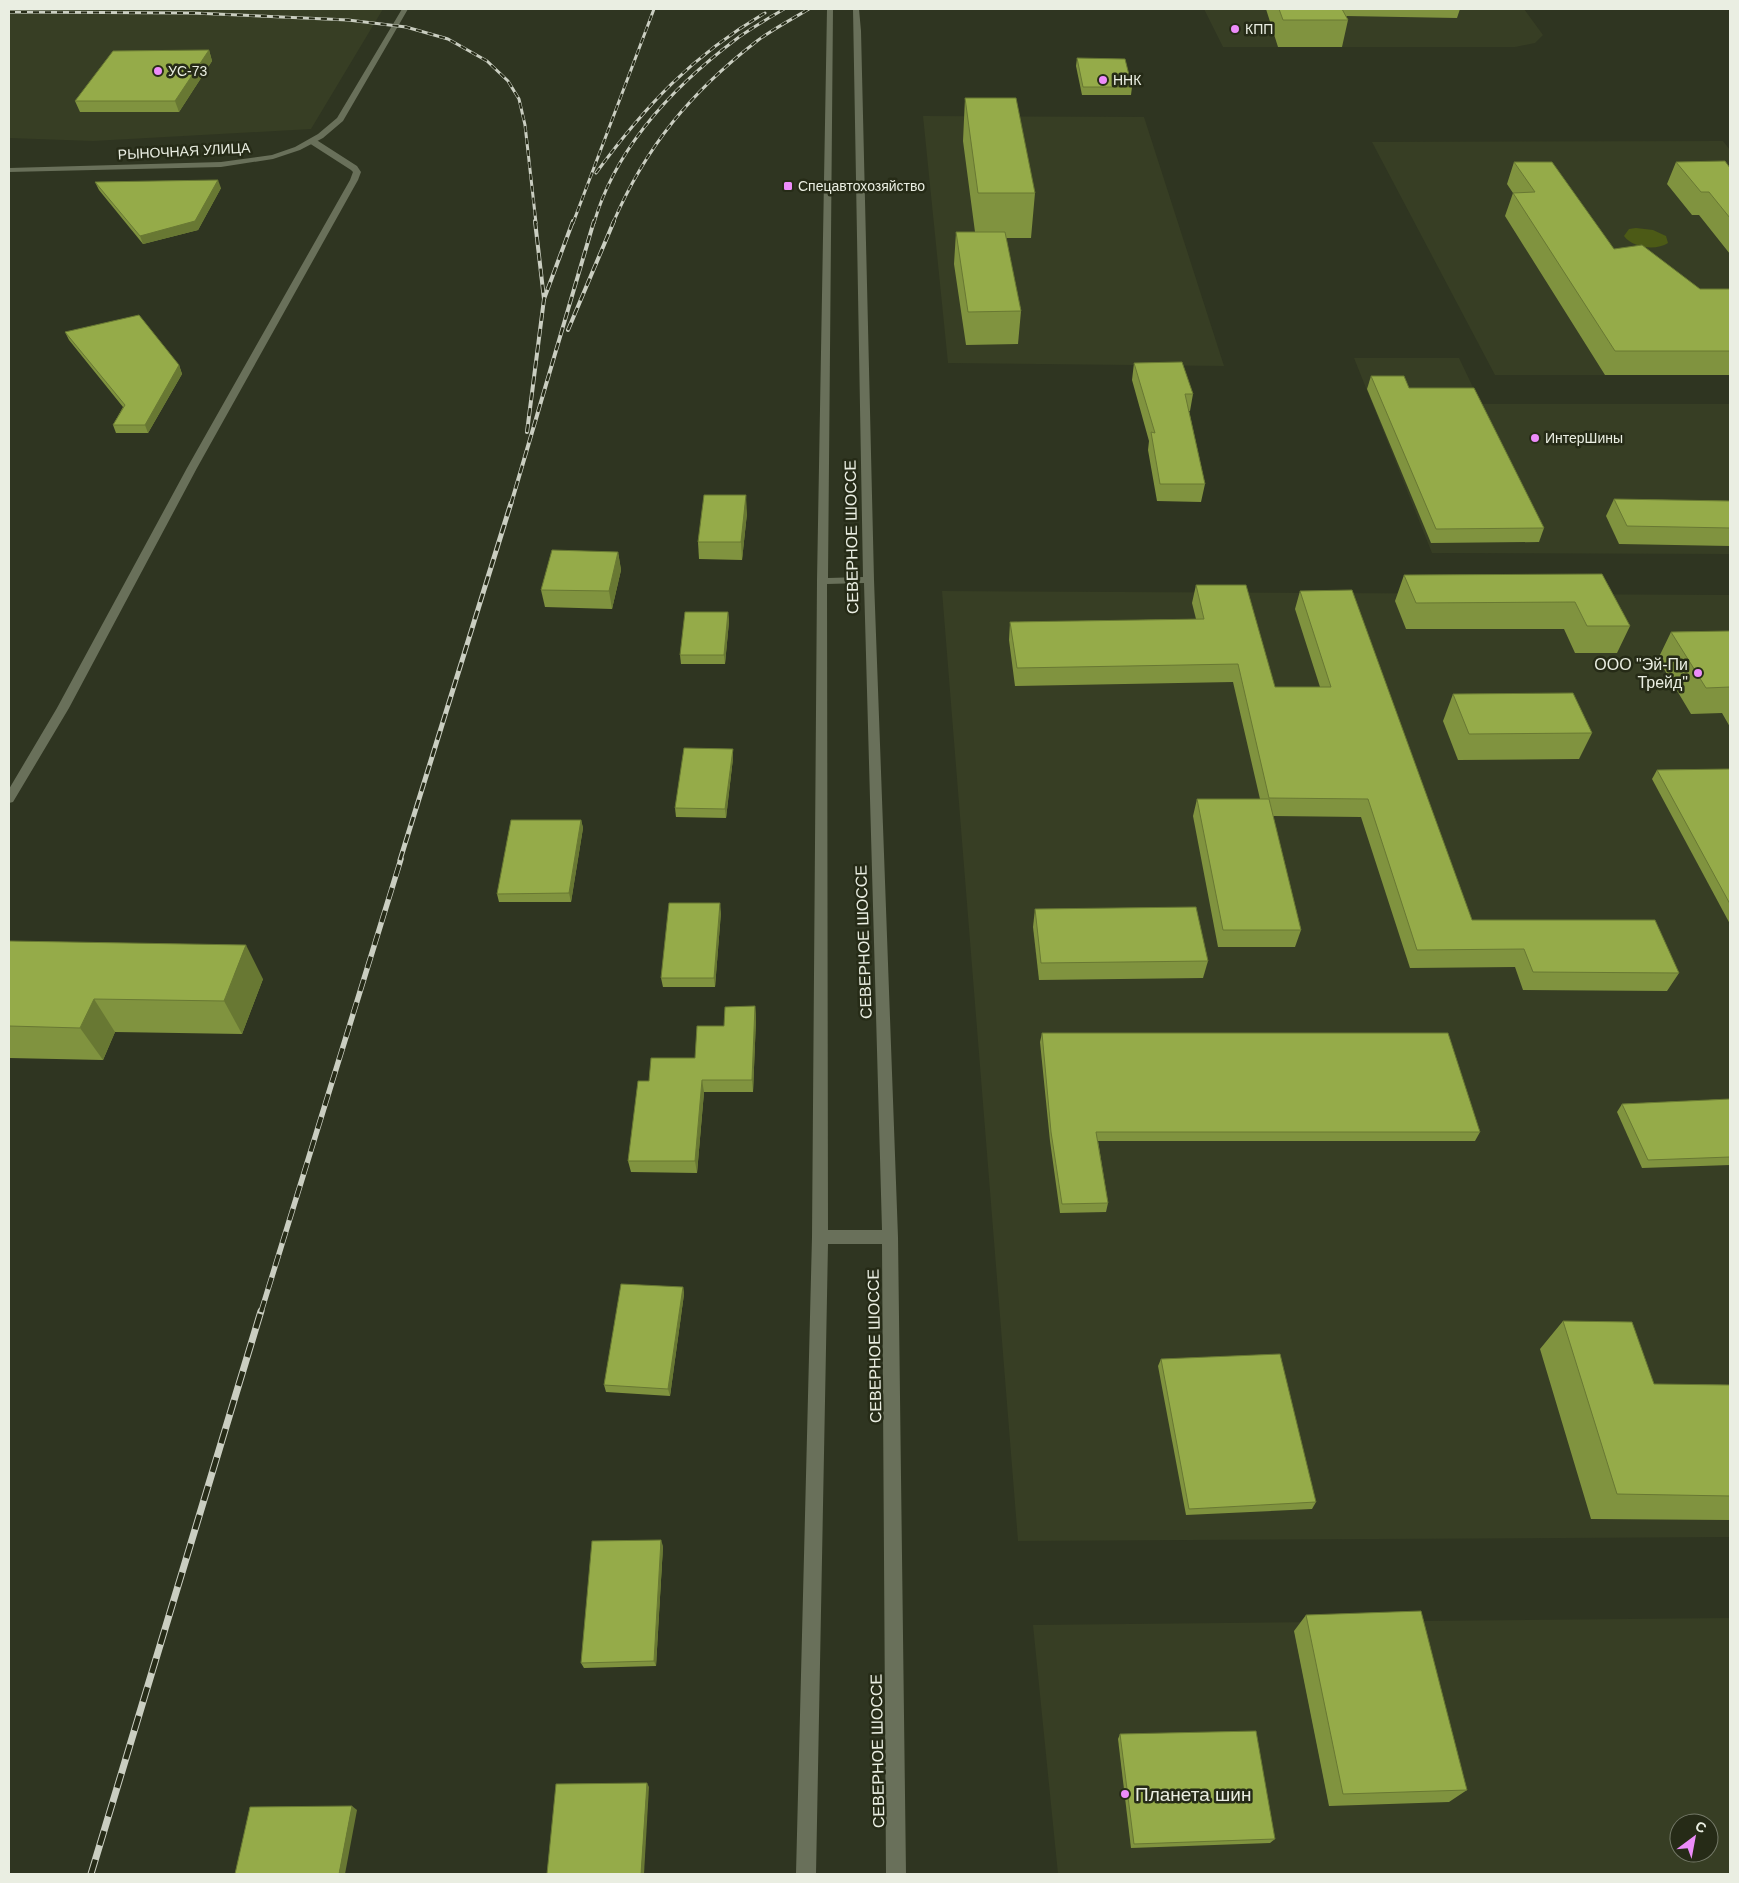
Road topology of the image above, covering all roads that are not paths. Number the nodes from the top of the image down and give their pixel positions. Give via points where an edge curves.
1 (405, 9) edge
2 (830, 9) edge
3 (856, 9) edge
4 (312, 141) junction
5 (9, 170) edge
6 (869, 580) junction
7 (822, 581) junction
8 (9, 799) edge
9 (820, 1237) junction
10 (890, 1237) junction
11 (806, 1874) edge
12 (896, 1874) edge

1 - 4 main road, РЫНОЧНАЯ УЛИЦА via 340,119 329,131
2 - 7 main road, СЕВЕРНОЕ ШОССЕ
3 - 6 main road, СЕВЕРНОЕ ШОССЕ
4 - 5 main road, РЫНОЧНАЯ УЛИЦА via 292,151 260,160 220,164
4 - 8 main road via 354,168 357,172 354,180 192,468 63,708
6 - 7 main road
6 - 10 main road, СЕВЕРНОЕ ШОССЕ
7 - 9 main road, СЕВЕРНОЕ ШОССЕ
9 - 10 main road
9 - 11 main road, СЕВЕРНОЕ ШОССЕ
10 - 12 main road, СЕВЕРНОЕ ШОССЕ

